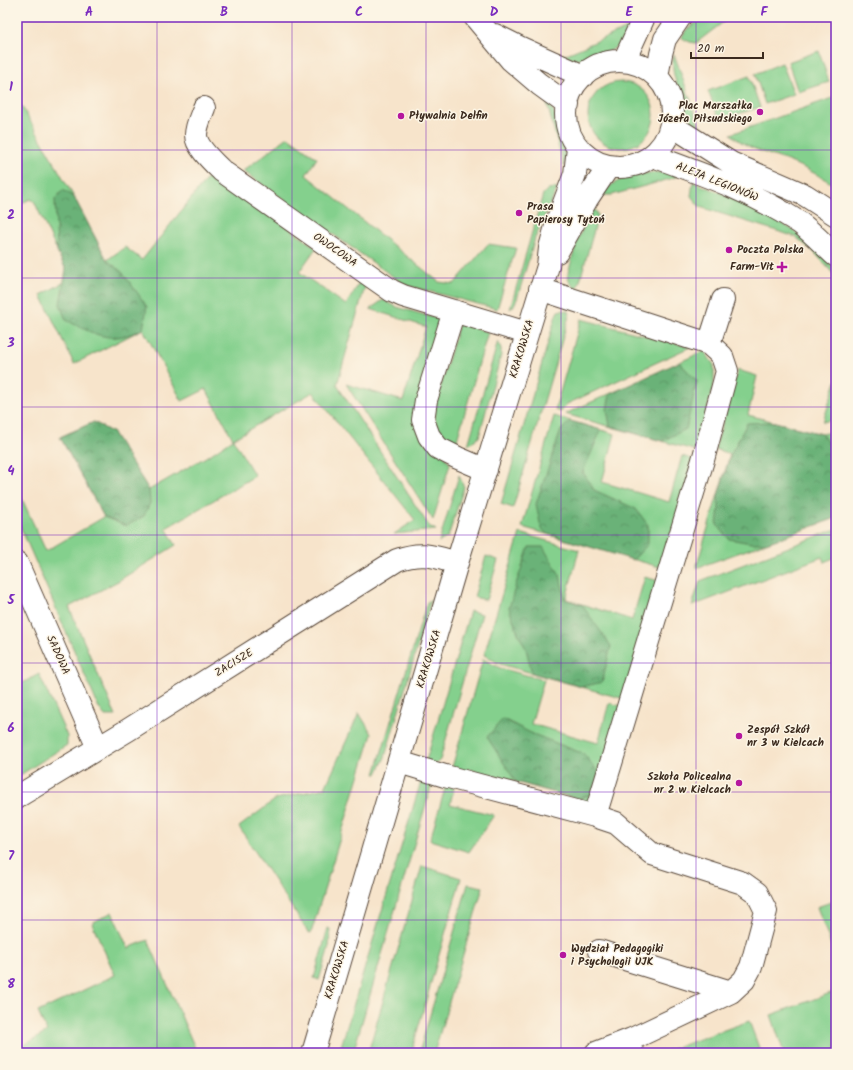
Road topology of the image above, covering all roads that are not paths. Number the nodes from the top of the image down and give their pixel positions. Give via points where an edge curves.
1 (644, 17) edge
2 (680, 17) edge
3 (482, 24) edge
4 (624, 62) junction
5 (583, 76) junction
6 (657, 77) junction
7 (568, 105) junction
8 (204, 108) dead end
9 (671, 125) junction
10 (578, 148) junction
11 (653, 156) junction
12 (609, 166) junction
13 (836, 215) edge
14 (836, 256) edge
15 (548, 266) junction
16 (540, 289) junction
17 (723, 300) dead end
18 (454, 311) junction
19 (527, 333) junction
20 (709, 344) junction
21 (486, 470) junction
22 (457, 562) junction
23 (17, 563) edge
24 (98, 748) junction
25 (399, 762) junction
26 (17, 797) edge
27 (595, 816) junction
28 (599, 952) dead end
29 (731, 992) junction
30 (632, 1046) edge
31 (313, 1053) edge
32 (596, 1053) edge

1 - 4 street
2 - 6 street via 665,39
3 - 5 street via 521,48
3 - 7 street via 511,60 538,84
4 - 5 street via 609,62 595,67
4 - 6 street via 642,66
5 - 7 street via 573,89
6 - 9 street via 667,91 672,108
7 - 10 street via 567,121
8 - 18 street, OWOCOWA via 196,140 222,171 392,290 403,296
9 - 11 street via 664,142
9 - 13 street, ALEJA LEGIONÓW via 731,163 805,195
10 - 12 street via 594,160
10 - 15 street, KRAKOWSKA via 575,174 556,226
11 - 12 street via 639,164
11 - 14 street, ALEJA LEGIONÓW via 743,190 764,201 800,224
12 - 15 street, KRAKOWSKA
15 - 16 street, KRAKOWSKA
16 - 19 street, KRAKOWSKA
16 - 20 street
17 - 20 street
18 - 19 street, OWOCOWA
18 - 21 street via 426,400 423,420 429,436 438,448
19 - 21 street, KRAKOWSKA
20 - 27 street via 722,356 727,371 703,460
21 - 22 street, KRAKOWSKA
22 - 24 street, ZACISZE via 424,554 397,560
22 - 25 street, KRAKOWSKA
23 - 24 street, SADOWA
24 - 26 street, ZACISZE
25 - 27 street
25 - 31 street, KRAKOWSKA
27 - 29 street via 616,822 652,854 743,884 757,893 766,911 751,967 744,980
28 - 29 street
29 - 30 street
30 - 32 street

